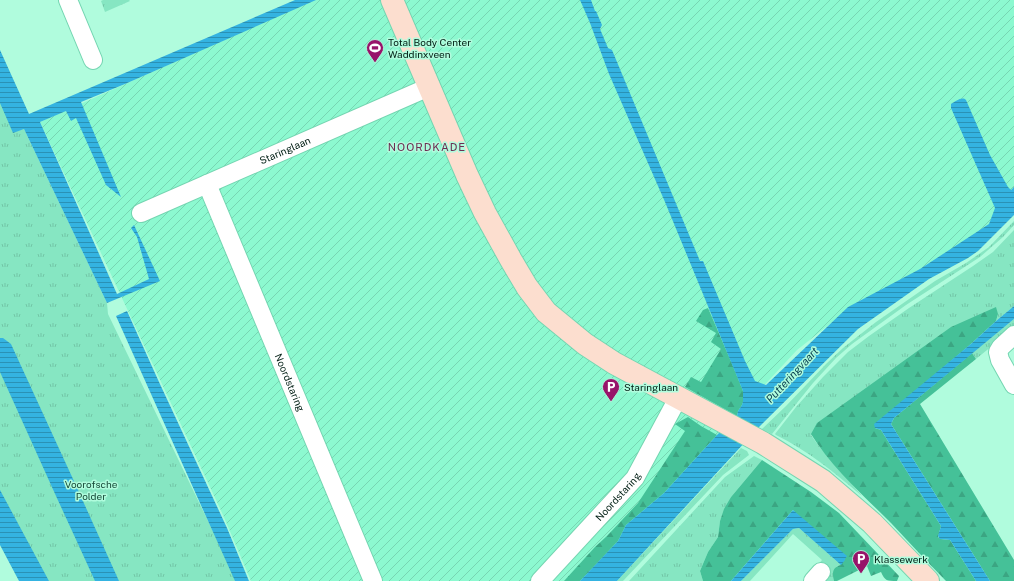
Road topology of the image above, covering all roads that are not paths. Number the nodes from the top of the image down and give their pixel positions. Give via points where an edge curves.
1 (392, 0) edge
2 (73, 2) edge
3 (93, 60) dead end
4 (429, 87) junction
5 (207, 184) junction
6 (141, 213) dead end
7 (1014, 335) edge
8 (1014, 385) edge
9 (678, 398) junction
10 (373, 581) edge
11 (540, 581) edge
12 (928, 581) edge

1 - 4 street
2 - 3 street
4 - 5 street, Staringlaan
4 - 9 street via 485,212 510,260 546,312 585,344 614,363
5 - 6 street, Staringlaan
5 - 10 street, Noordstaring
7 - 8 street via 998,352
9 - 11 street, Noordstaring via 635,478
9 - 12 street via 754,438 824,481 872,523

